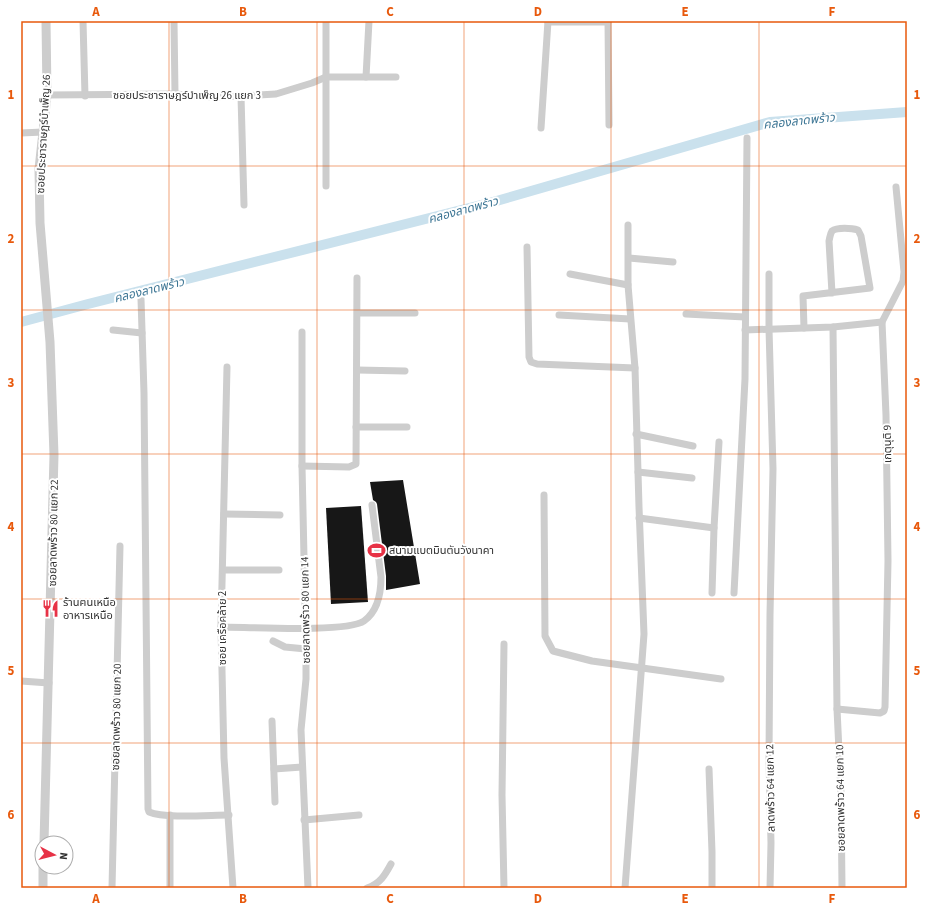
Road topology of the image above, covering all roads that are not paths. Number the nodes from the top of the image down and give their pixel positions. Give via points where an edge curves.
1 (46, 21) edge
2 (83, 21) edge
3 (174, 21) edge
4 (326, 21) edge
5 (369, 21) edge
6 (548, 21) edge
7 (608, 21) edge
8 (326, 77) junction
9 (366, 77) junction
10 (396, 77) dead end
11 (174, 94) junction
12 (47, 95) junction
13 (85, 96) junction
14 (241, 96) junction
15 (609, 125) dead end
16 (541, 128) dead end
17 (43, 132) junction
18 (21, 133) edge
19 (747, 138) dead end
20 (326, 186) dead end
21 (896, 187) dead end
22 (244, 205) dead end
23 (628, 224) dead end
24 (527, 247) dead end
25 (629, 258) junction
26 (674, 262) dead end
27 (570, 274) dead end
28 (769, 274) dead end
29 (358, 278) dead end
30 (628, 285) junction
31 (832, 293) junction
32 (141, 299) dead end
33 (358, 313) junction
34 (415, 313) dead end
35 (559, 314) dead end
36 (686, 314) dead end
37 (745, 317) junction
38 (630, 319) junction
39 (882, 322) junction
40 (833, 327) junction
41 (804, 328) junction
42 (769, 329) junction
43 (113, 330) dead end
44 (745, 330) junction
45 (302, 332) dead end
46 (142, 333) junction
47 (50, 342) joint
48 (227, 367) dead end
49 (635, 368) junction
50 (357, 370) junction
51 (405, 371) dead end
52 (356, 427) junction
53 (407, 427) dead end
54 (636, 434) junction
55 (719, 442) dead end
56 (693, 446) dead end
57 (302, 466) junction
58 (638, 472) junction
59 (692, 478) dead end
60 (544, 495) dead end
61 (372, 505) dead end
62 (224, 514) junction
63 (280, 515) dead end
64 (639, 518) junction
65 (714, 528) junction
66 (120, 546) dead end
67 (223, 570) junction
68 (278, 570) dead end
69 (712, 593) dead end
70 (734, 593) dead end
71 (221, 627) junction
72 (306, 628) junction
73 (273, 641) dead end
74 (504, 644) dead end
75 (306, 648) junction
76 (642, 667) junction
77 (720, 679) dead end
78 (21, 681) edge
79 (49, 683) junction
80 (837, 709) junction
81 (272, 721) dead end
82 (302, 767) junction
83 (709, 769) dead end
84 (274, 770) junction
85 (275, 802) dead end
86 (229, 815) junction
87 (359, 815) dead end
88 (170, 816) junction
89 (304, 820) junction
90 (44, 835) edge
91 (391, 864) dead end
92 (43, 875) edge
93 (42, 888) edge
94 (112, 888) edge
95 (170, 888) edge
96 (233, 888) edge
97 (308, 888) edge
98 (367, 888) edge
99 (504, 888) edge
100 (625, 888) edge
101 (712, 888) edge
102 (770, 888) edge
103 (842, 888) edge

1 - 12 street, ซอยประชาราษฎร์บำเพ็ญ 26
2 - 13 street
3 - 11 street
4 - 8 street
5 - 9 street
6 - 7 street
6 - 16 street
7 - 15 street
8 - 9 street, ซอยประชาราษฎร์บำเพ็ญ 26 แยก 3
8 - 14 street, ซอยประชาราษฎร์บำเพ็ญ 26 แยก 3 via 276,94
8 - 20 street
9 - 10 street, ซอยประชาราษฎร์บำเพ็ญ 26 แยก 3
11 - 13 street, ซอยประชาราษฎร์บำเพ็ญ 26 แยก 3
11 - 14 street, ซอยประชาราษฎร์บำเพ็ญ 26 แยก 3
12 - 13 street, ซอยประชาราษฎร์บำเพ็ญ 26 แยก 3
12 - 17 street, ซอยประชาราษฎร์บำเพ็ญ 26
14 - 22 street
17 - 18 street
17 - 47 street, ซอยประชาราษฎร์บำเพ็ญ 26 via 39,169 40,223
19 - 37 street
21 - 39 street, เกตุนุติ 9 via 904,272 903,281
23 - 25 street
24 - 49 street via 531,362
25 - 26 street
25 - 30 street
27 - 30 street
28 - 42 street, ลาดพร้าว 64 แยก 12
29 - 33 street
30 - 38 street
31 - 31 street via 870,288 861,236 858,230 853,228 834,230 830,233
31 - 41 street via 803,296
32 - 46 street
33 - 34 street
33 - 50 street
35 - 38 street
36 - 37 street
37 - 44 street
38 - 49 street
39 - 40 street
39 - 80 street, เกตุนุติ 9 via 888,561 885,707 880,713
40 - 41 street
40 - 80 street, ซอยลาดพร้าว 64 แยก 10
41 - 42 street
42 - 44 street
42 - 102 street, ลาดพร้าว 64 แยก 12 via 773,469 769,689
43 - 46 street
44 - 70 street via 745,379
45 - 57 street, ซอยลาดพร้าว 80 แยก 14
46 - 88 street via 148,809 152,813
47 - 79 street, ซอยลาดพร้าว 80 แยก 22 via 54,455
48 - 62 street, ซอย เครือคล้าย 2
49 - 54 street
50 - 51 street
50 - 52 street
52 - 53 street
52 - 57 street via 356,464 349,467
54 - 56 street
54 - 58 street
55 - 65 street
57 - 72 street, ซอยลาดพร้าว 80 แยก 14
58 - 59 street
58 - 64 street
60 - 76 street via 545,636 548,644 553,651 592,661
61 - 72 street via 381,577 374,610 359,624
62 - 63 street
62 - 67 street, ซอย เครือคล้าย 2
64 - 65 street
64 - 76 street via 644,634
65 - 69 street
66 - 94 street, ซอยลาดพร้าว 80 แยก 20
67 - 68 street
67 - 71 street, ซอย เครือคล้าย 2
71 - 72 street
71 - 86 street, ซอย เครือคล้าย 2 via 222,723
72 - 75 street, ซอยลาดพร้าว 80 แยก 14
73 - 75 street via 285,647
74 - 99 street
75 - 82 street, ซอยลาดพร้าว 80 แยก 14 via 301,730
76 - 77 street
76 - 100 street
78 - 79 street
79 - 90 street, ซอยลาดพร้าว 80 แยก 22
80 - 103 street, ซอยลาดพร้าว 64 แยก 10
81 - 84 street
82 - 84 street
82 - 89 street, ซอยลาดพร้าว 80 แยก 14
83 - 101 street
84 - 85 street
86 - 88 street
86 - 96 street, ซอย เครือคล้าย 2
87 - 89 street
88 - 95 street
89 - 97 street, ซอยลาดพร้าว 80 แยก 14
91 - 98 street via 383,878
92 - 93 street

